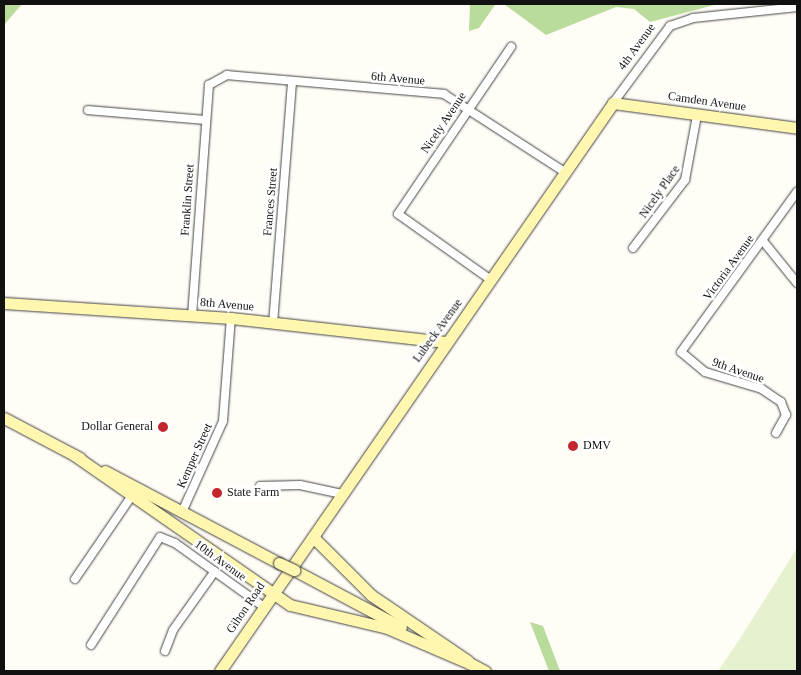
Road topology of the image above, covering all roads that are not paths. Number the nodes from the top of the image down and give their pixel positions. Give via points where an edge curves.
1 (797, 7) edge
2 (511, 47) dead end
3 (292, 82) junction
4 (209, 85) joint
5 (613, 103) junction
6 (466, 108) junction
7 (88, 110) dead end
8 (697, 114) junction
9 (604, 118) joint
10 (205, 120) junction
11 (797, 128) edge
12 (566, 172) junction
13 (796, 196) edge
14 (763, 241) junction
15 (633, 248) dead end
16 (492, 280) junction
17 (797, 283) edge
18 (4, 303) edge
19 (192, 316) junction
20 (231, 318) junction
21 (273, 324) junction
22 (446, 342) junction
23 (684, 356) joint
24 (4, 418) edge
25 (776, 433) dead end
26 (74, 455) junction
27 (260, 486) dead end
28 (342, 494) junction
29 (131, 497) junction
30 (182, 512) junction
31 (313, 537) junction
32 (294, 565) junction
33 (215, 570) junction
34 (75, 579) dead end
35 (272, 594) junction
36 (264, 607) junction
37 (91, 644) dead end
38 (165, 651) dead end
39 (471, 664) junction
40 (220, 671) edge
41 (485, 671) edge

1 - 5 street, 4th Avenue via 693,18 670,26
2 - 6 street, Nicely Avenue
3 - 4 street, 6th Avenue via 227,75
3 - 6 street, 6th Avenue via 444,94
3 - 21 street, Frances Street
4 - 10 street, Franklin Street
5 - 8 street, Camden Avenue
5 - 9 street, 4th Avenue
6 - 12 street, 6th Avenue
6 - 16 street, Nicely Avenue via 398,214
7 - 10 street
8 - 11 street, Camden Avenue
8 - 15 street, Nicely Place via 685,180
9 - 12 street, Lubeck Avenue
10 - 19 street, Franklin Street
12 - 16 street, Lubeck Avenue
13 - 14 street, Victoria Avenue
14 - 17 street
14 - 23 street, Victoria Avenue via 681,352
16 - 22 street, Lubeck Avenue
18 - 19 street, 8th Avenue
19 - 20 street, 8th Avenue
20 - 21 street, 8th Avenue
20 - 30 street, Kemper Street via 223,421
21 - 22 street, 8th Avenue
22 - 28 street, Lubeck Avenue
23 - 25 street, 9th Avenue via 705,372 762,389 781,402 786,415
24 - 26 street
26 - 29 street
26 - 30 street
27 - 28 street via 300,484
28 - 31 street, Lubeck Avenue
29 - 34 street
29 - 35 street
30 - 32 street, bridge via 279,563
31 - 32 street, Lubeck Avenue
31 - 39 street via 371,595 456,649
32 - 35 street, Gihon Road
32 - 39 street
33 - 36 street, 10th Avenue
33 - 37 street, 10th Avenue via 160,537
33 - 38 street via 173,630
35 - 36 street, Gihon Road
35 - 39 street via 312,612 387,628
36 - 40 street, Gihon Road
39 - 41 street

